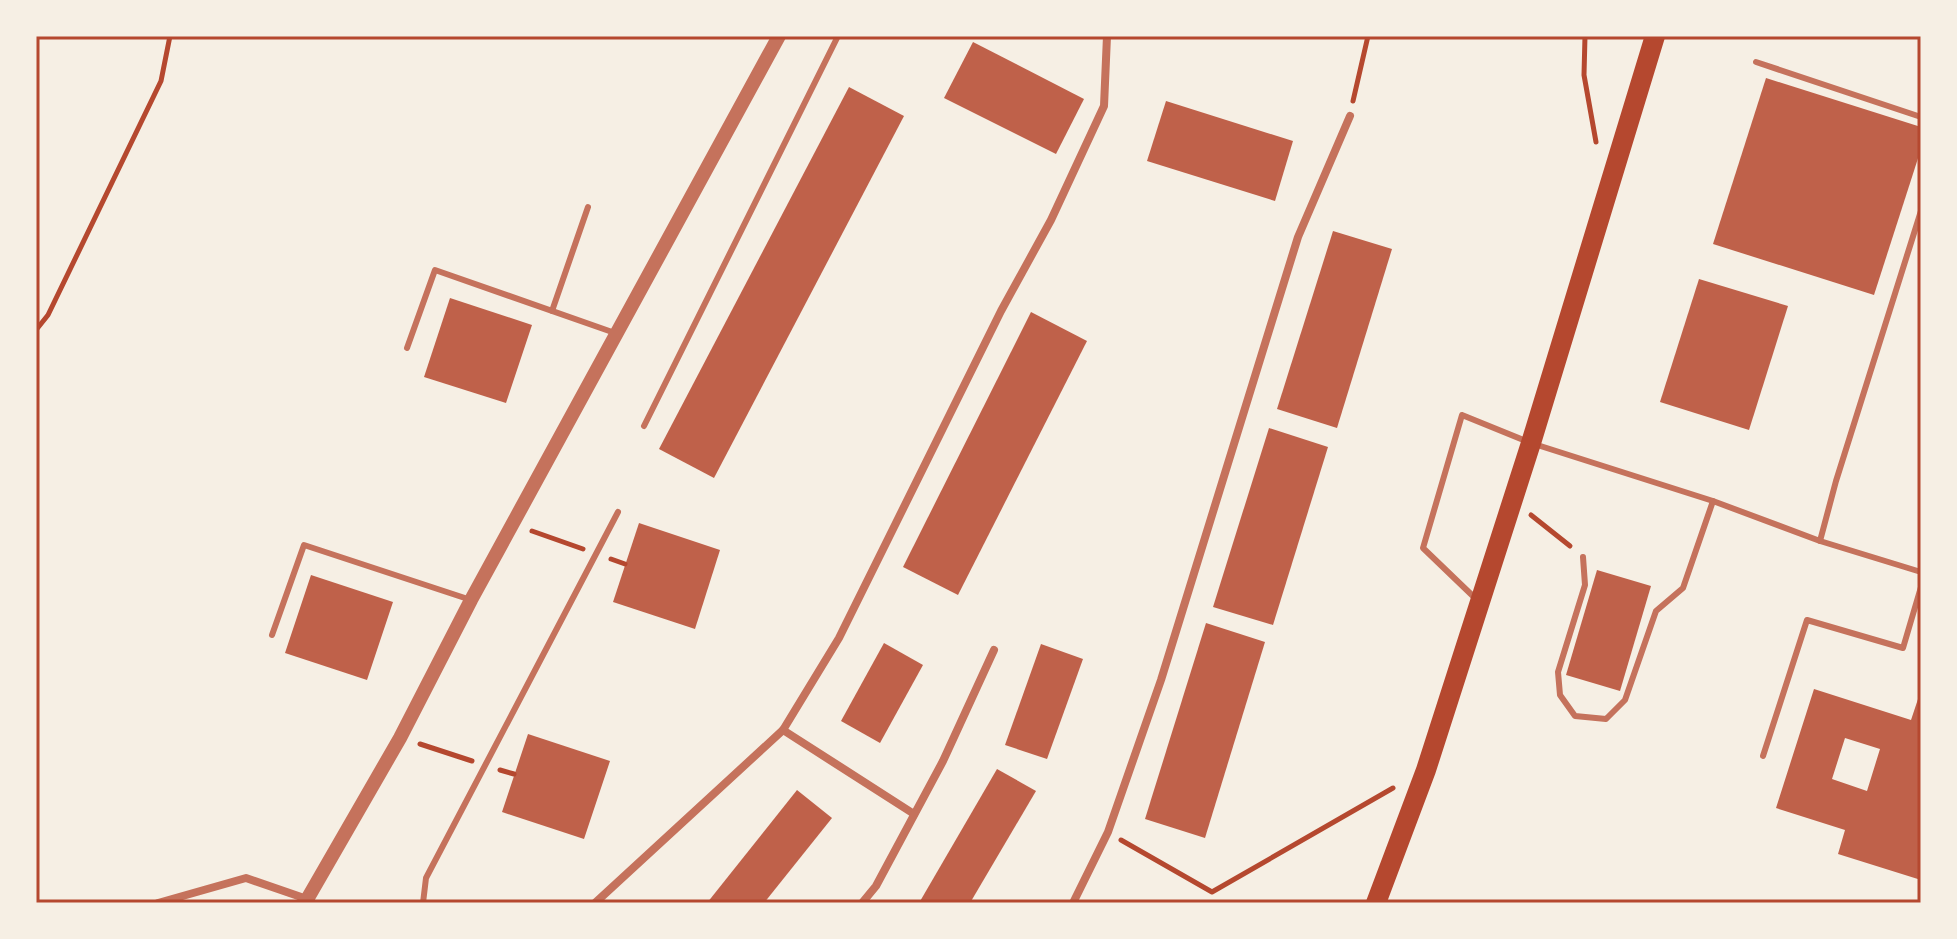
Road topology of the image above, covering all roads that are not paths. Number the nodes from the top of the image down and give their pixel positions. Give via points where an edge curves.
1 (779, 36) edge
2 (838, 36) edge
3 (1107, 36) edge
4 (1655, 36) edge
5 (1756, 62) dead end
6 (1350, 116) road end
7 (1921, 117) edge
8 (588, 207) dead end
9 (1921, 211) edge
10 (552, 311) junction
11 (618, 334) junction
12 (407, 348) dead end
13 (644, 426) dead end
14 (1531, 443) junction
15 (1713, 501) junction
16 (618, 512) dead end
17 (1820, 541) junction
18 (1583, 557) road end
19 (1921, 572) edge
20 (1921, 587) edge
21 (471, 600) junction
22 (1480, 603) junction
23 (272, 635) dead end
24 (994, 650) dead end
25 (783, 730) junction
26 (1763, 756) dead end
27 (914, 814) junction
28 (306, 901) edge
29 (158, 903) edge
30 (423, 903) edge
31 (595, 903) edge
32 (862, 903) edge
33 (1073, 903) edge
34 (1376, 903) edge

1 - 11 street
2 - 13 lane
3 - 25 street via 1104,106 1051,220 839,638
4 - 14 main road
5 - 7 lane
6 - 33 street via 1298,237 1161,680 1108,832
8 - 10 lane
9 - 17 lane
10 - 11 lane
10 - 12 lane via 435,270
11 - 21 street
14 - 15 lane
14 - 22 main road
14 - 22 lane via 1462,415 1423,548
15 - 17 lane
15 - 18 lane via 1683,588 1656,611 1625,700 1606,719 1575,716 1560,695 1558,672 1585,585
16 - 30 lane via 426,878
17 - 19 lane
20 - 26 lane via 1903,648 1807,620
21 - 23 lane via 304,545
21 - 28 street via 400,738
22 - 34 main road
24 - 27 street
25 - 27 street
25 - 31 street
27 - 32 street
28 - 29 street via 246,878

